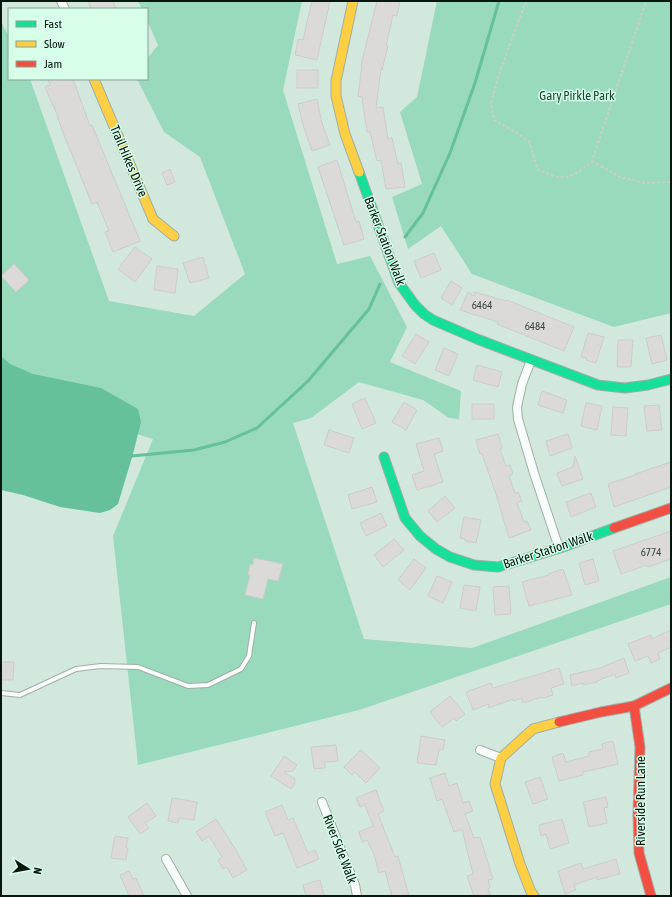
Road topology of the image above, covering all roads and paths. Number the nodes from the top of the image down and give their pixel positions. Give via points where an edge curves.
1 (353, 1) edge
2 (526, 1) edge
3 (646, 1) edge
4 (94, 80) edge
5 (592, 161) junction
6 (671, 182) edge
7 (174, 236) dead end
8 (531, 360) junction
9 (671, 379) edge
10 (384, 457) dead end
11 (671, 508) edge
12 (559, 548) junction
13 (254, 623) dead end
14 (671, 688) edge
15 (1, 693) edge
16 (634, 706) junction
17 (480, 750) dead end
18 (501, 758) junction
19 (322, 802) dead end
20 (166, 859) dead end
21 (188, 896) edge
22 (357, 896) edge
23 (534, 896) edge
24 (651, 896) edge

1 - 8 street, Barker Station Walk via 336,81 336,96 345,134 399,283 424,314 433,320
2 - 5 path via 491,103 494,120 530,143 537,169 554,177 566,178 579,172
3 - 5 path
4 - 7 street, Trail Hikes Drive via 154,219
5 - 6 path via 620,177 645,183
8 - 9 street, Barker Station Walk via 598,385 625,388 648,386
8 - 12 street via 522,384 517,407 518,419
10 - 12 street, Barker Station Walk via 405,518 420,536 450,557 474,565 498,567
11 - 12 street, Barker Station Walk
13 - 15 lane via 249,656 241,669 208,685 188,686 138,667 101,666 76,669 20,695
14 - 16 street
16 - 18 street via 533,729
16 - 24 street, Riverside Run Lane via 640,747 639,853
17 - 18 street
18 - 23 street via 495,784 520,864 530,892
19 - 22 street, River Side Walk via 355,884
20 - 21 street

